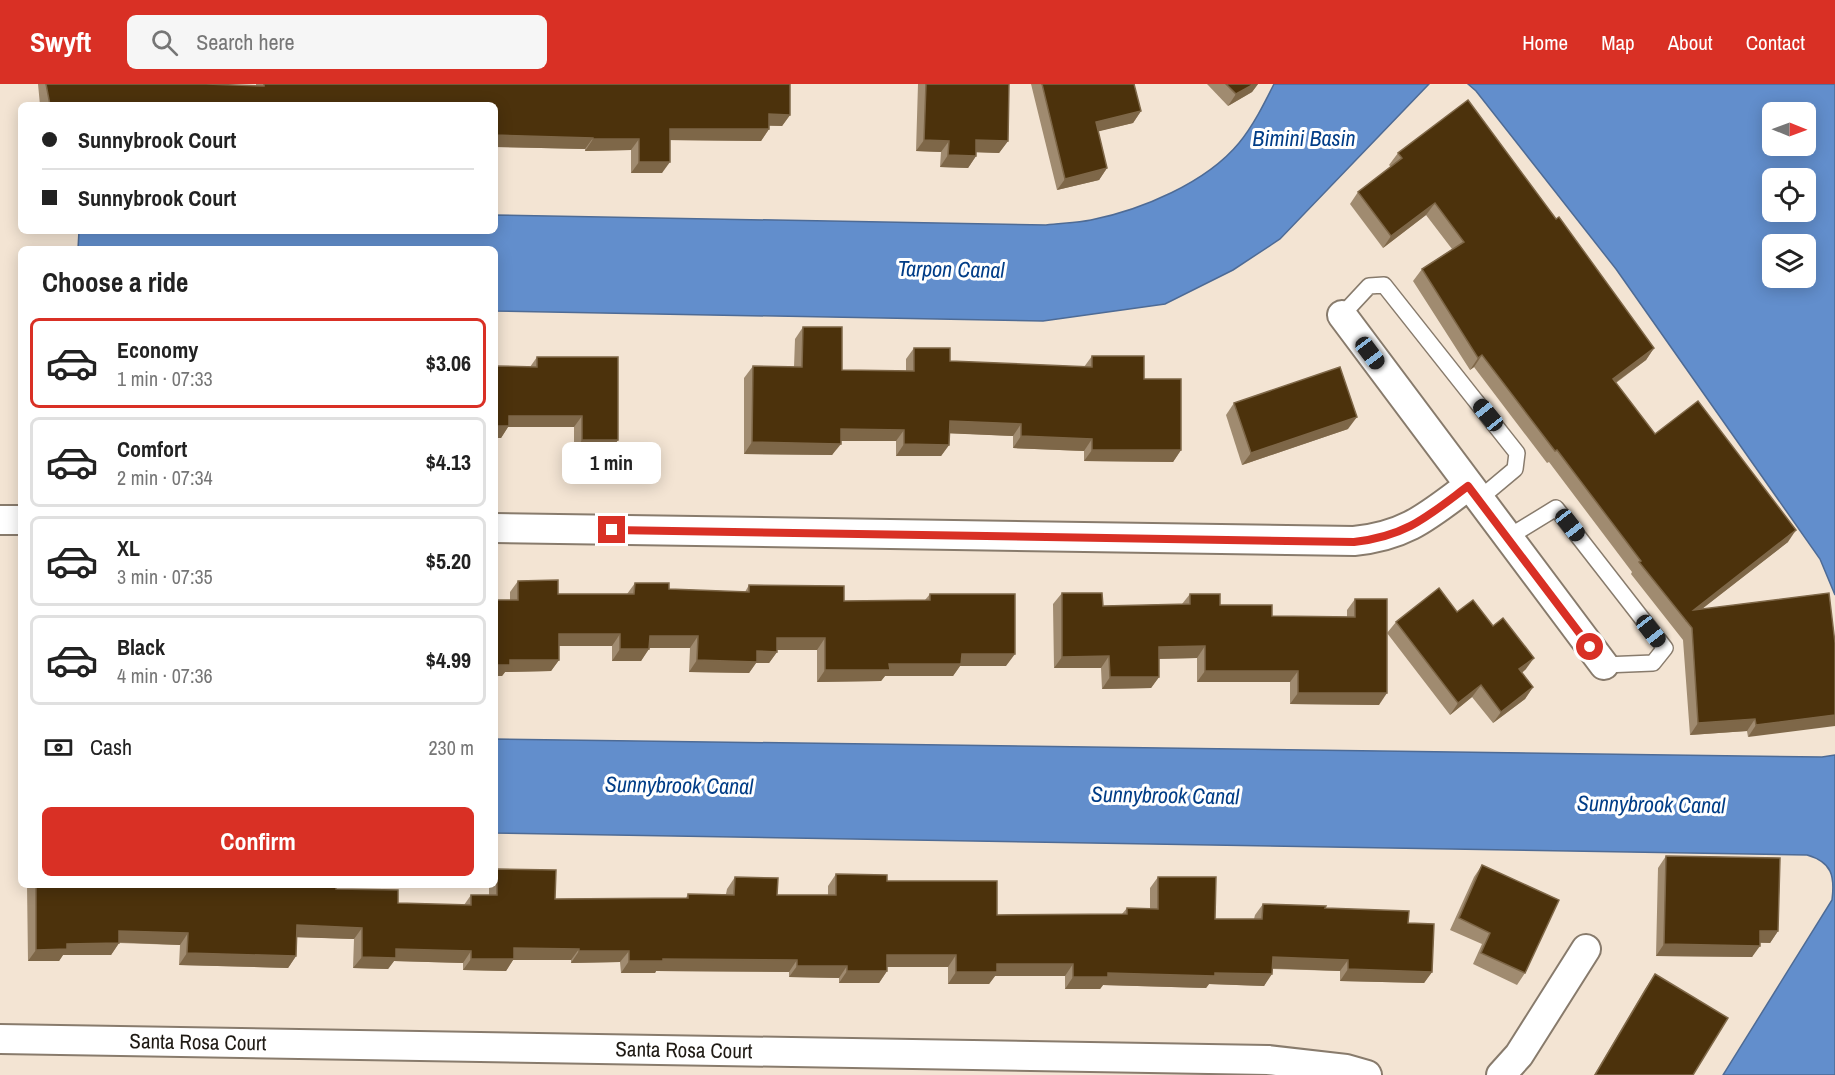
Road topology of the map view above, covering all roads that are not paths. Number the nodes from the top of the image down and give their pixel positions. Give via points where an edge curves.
1 (1342, 315) joint
2 (1473, 493) junction
3 (0, 520) edge
4 (18, 520) edge
5 (498, 528) edge
6 (1507, 538) junction
7 (1604, 665) joint
8 (1586, 949) dead end
9 (0, 1039) edge
10 (1367, 1075) edge
11 (1501, 1075) edge

1 - 2 street
1 - 2 lane via 1369,286 1384,285 1517,453 1515,469
2 - 5 street via 1392,535 1354,542
2 - 6 street
3 - 4 street
6 - 7 street
6 - 7 lane via 1556,508 1665,648 1653,663
8 - 11 street via 1519,1055
9 - 10 street, Santa Rosa Court via 1268,1060

